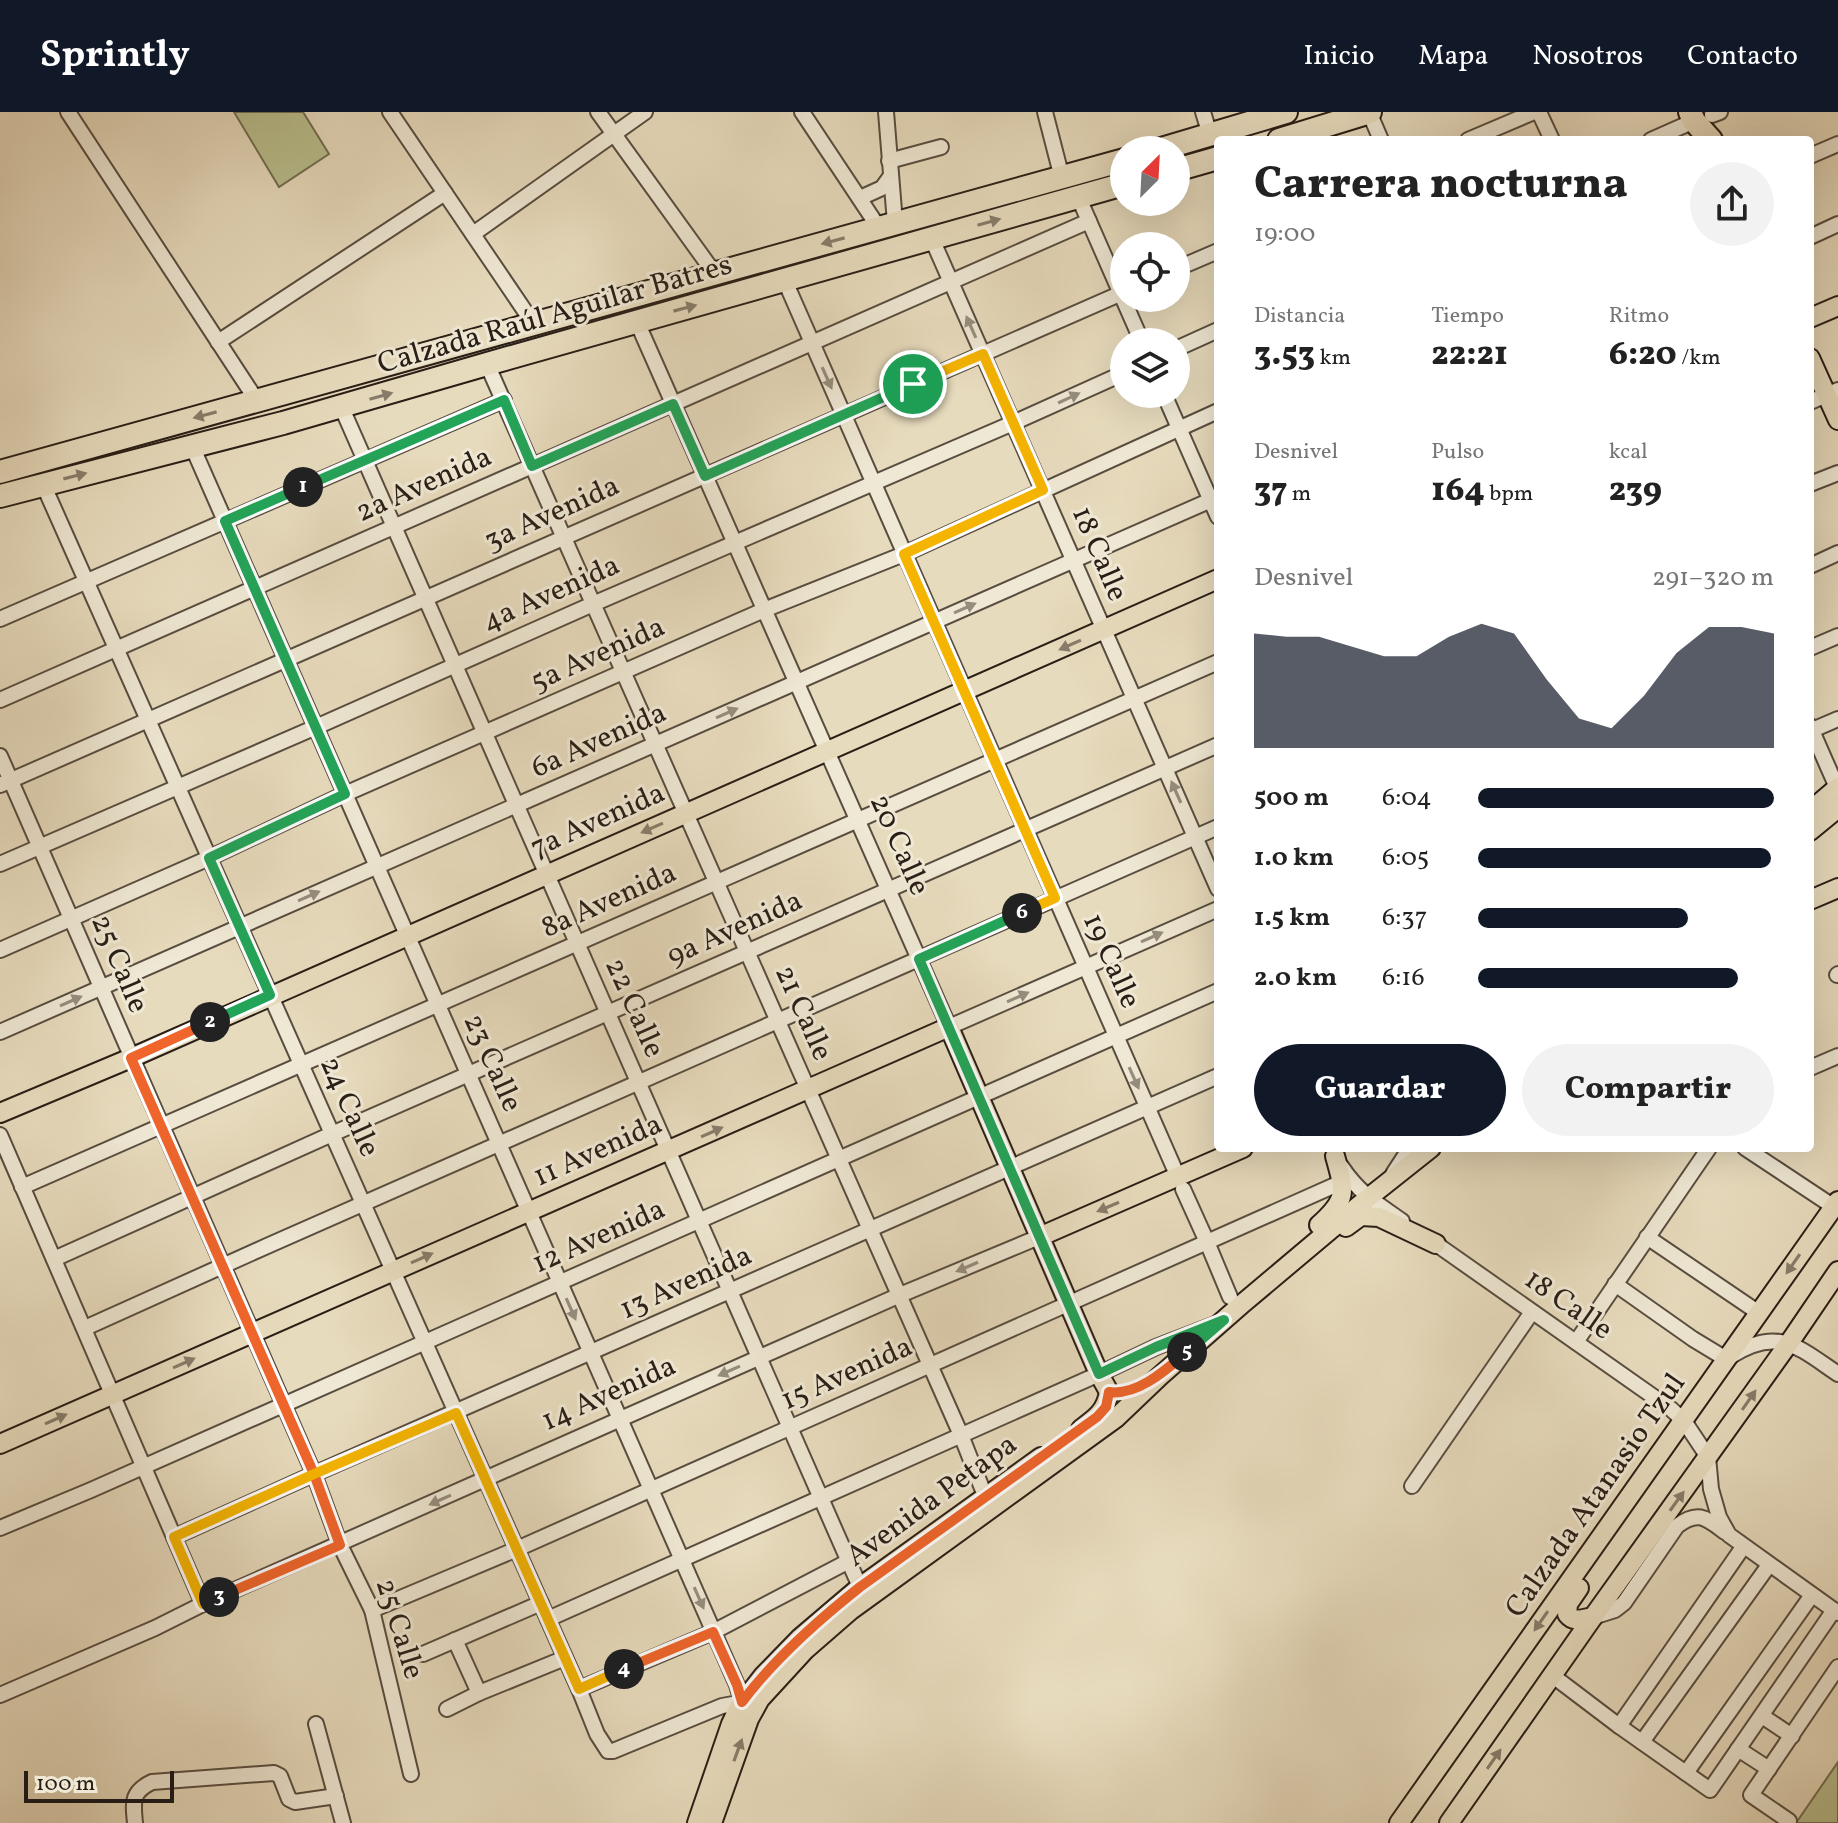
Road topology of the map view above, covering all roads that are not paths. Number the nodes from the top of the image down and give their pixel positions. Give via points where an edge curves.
1 (68, 112) edge
2 (390, 112) edge
3 (598, 112) edge
4 (645, 112) edge
5 (802, 112) edge
6 (886, 112) edge
7 (1045, 112) edge
8 (1203, 112) edge
9 (1286, 112) edge
10 (1370, 112) edge
11 (1536, 112) edge
12 (1704, 114) edge
13 (613, 135) junction
14 (1210, 135) junction
15 (1292, 136) edge
16 (1379, 136) edge
17 (1478, 136) edge
18 (1550, 136) edge
19 (1659, 136) edge
20 (1712, 136) edge
21 (1190, 141) edge
22 (1838, 144) edge
23 (941, 147) dead end
24 (1814, 154) edge
25 (1214, 159) edge
26 (889, 161) junction
27 (1110, 164) edge
28 (1190, 166) edge
29 (890, 177) junction
30 (1062, 178) junction
31 (1110, 188) edge
32 (445, 193) junction
33 (1078, 196) junction
34 (860, 198) junction
35 (1089, 221) junction
36 (1838, 224) edge
37 (887, 226) junction
38 (473, 234) junction
39 (1814, 235) edge
40 (932, 239) junction
41 (1214, 253) edge
42 (1190, 263) edge
43 (1110, 266) edge
44 (715, 274) junction
45 (785, 281) junction
46 (951, 281) junction
47 (1110, 297) edge
48 (1838, 306) edge
49 (1814, 316) edge
50 (637, 322) junction
51 (533, 323) junction
52 (1214, 332) edge
53 (218, 342) junction
54 (812, 343) junction
55 (1190, 343) edge
56 (983, 354) junction
57 (487, 364) junction
58 (1814, 368) edge
59 (1110, 379) edge
60 (1825, 396) edge
61 (504, 400) junction
62 (257, 401) junction
63 (673, 404) junction
64 (341, 406) junction
65 (1170, 408) edge
66 (1214, 413) edge
67 (843, 415) junction
68 (1838, 420) edge
69 (1013, 423) junction
70 (1179, 428) junction
71 (192, 446) junction
72 (365, 461) junction
73 (532, 466) junction
74 (0, 472) edge
75 (1838, 473) edge
76 (705, 476) junction
77 (873, 482) junction
78 (1814, 482) edge
79 (43, 484) junction
80 (1043, 490) junction
81 (0, 496) edge
82 (1214, 499) edge
83 (225, 521) junction
84 (394, 527) junction
85 (564, 537) junction
86 (734, 542) junction
87 (1838, 553) edge
88 (904, 554) junction
89 (1074, 560) junction
90 (1814, 564) edge
91 (1214, 581) edge
92 (87, 582) junction
93 (255, 588) junction
94 (425, 598) junction
95 (593, 604) junction
96 (764, 610) junction
97 (0, 619) edge
98 (934, 622) junction
99 (1103, 630) junction
100 (1838, 636) edge
101 (1814, 646) edge
102 (116, 649) junction
103 (286, 659) junction
104 (1214, 664) edge
105 (455, 666) junction
106 (624, 672) junction
107 (796, 682) junction
108 (965, 692) junction
109 (1133, 699) junction
110 (0, 700) edge
111 (1838, 719) edge
112 (148, 720) junction
113 (316, 727) junction
114 (1814, 728) edge
115 (484, 733) junction
116 (1814, 736) edge
117 (656, 744) junction
118 (1214, 747) edge
119 (827, 751) junction
120 (0, 756) edge
121 (995, 760) junction
122 (1165, 767) junction
123 (5, 782) edge
124 (178, 786) junction
125 (1838, 788) edge
126 (345, 794) junction
127 (516, 805) junction
128 (1814, 808) edge
129 (1838, 808) edge
130 (686, 813) junction
131 (857, 820) junction
132 (1814, 828) edge
133 (1025, 829) junction
134 (1214, 829) edge
135 (1195, 837) junction
136 (40, 848) junction
137 (209, 858) junction
138 (0, 864) edge
139 (377, 867) junction
140 (547, 875) junction
141 (1214, 880) edge
142 (717, 882) junction
143 (1838, 888) edge
144 (888, 890) junction
145 (1055, 898) junction
146 (1814, 898) edge
147 (1214, 911) edge
148 (71, 920) junction
149 (240, 927) junction
150 (408, 936) junction
151 (577, 943) junction
152 (0, 950) edge
153 (747, 952) junction
154 (919, 959) junction
155 (1086, 966) junction
156 (101, 988) junction
157 (1214, 993) edge
158 (270, 995) junction
159 (438, 1005) junction
160 (607, 1013) junction
161 (778, 1021) junction
162 (949, 1027) junction
163 (0, 1032) edge
164 (1116, 1036) junction
165 (1838, 1056) edge
166 (131, 1058) junction
167 (301, 1064) junction
168 (1814, 1066) edge
169 (469, 1074) junction
170 (1214, 1078) edge
171 (638, 1082) junction
172 (808, 1089) junction
173 (979, 1097) junction
174 (1147, 1108) junction
175 (0, 1113) edge
176 (161, 1126) junction
177 (332, 1134) junction
178 (0, 1135) edge
179 (499, 1144) junction
180 (668, 1151) junction
181 (1236, 1152) edge
182 (1334, 1152) edge
183 (1408, 1152) edge
184 (1426, 1152) edge
185 (1706, 1152) edge
186 (1752, 1152) edge
187 (839, 1159) junction
188 (1009, 1169) junction
189 (1342, 1182) junction
190 (1180, 1183) junction
191 (1386, 1184) junction
192 (22, 1187) junction
193 (192, 1197) junction
194 (1368, 1198) junction
195 (363, 1203) junction
196 (1836, 1204) edge
197 (529, 1212) junction
198 (699, 1221) junction
199 (871, 1230) junction
200 (1039, 1237) junction
201 (1647, 1237) junction
202 (1207, 1242) junction
203 (1436, 1244) junction
204 (54, 1259) junction
205 (223, 1266) junction
206 (393, 1271) junction
207 (1838, 1271) edge
208 (560, 1282) junction
209 (1615, 1284) junction
210 (730, 1292) junction
211 (900, 1295) junction
212 (1236, 1301) junction
213 (1069, 1304) junction
214 (1532, 1312) junction
215 (1759, 1313) junction
216 (1224, 1320) junction
217 (85, 1328) junction
218 (252, 1333) junction
219 (425, 1342) junction
220 (1576, 1342) junction
221 (1789, 1343) junction
222 (591, 1353) junction
223 (759, 1357) junction
224 (1727, 1359) junction
225 (931, 1365) junction
226 (1099, 1374) junction
227 (1838, 1374) edge
228 (1160, 1376) junction
229 (1109, 1392) junction
230 (113, 1394) junction
231 (282, 1405) junction
232 (456, 1413) junction
233 (620, 1420) junction
234 (1684, 1421) junction
235 (790, 1428) junction
236 (961, 1435) junction
237 (0, 1444) edge
238 (1708, 1457) junction
239 (144, 1466) junction
240 (314, 1474) junction
241 (486, 1480) junction
242 (1412, 1486) dead end
243 (651, 1490) junction
244 (821, 1498) junction
245 (988, 1502) junction
246 (1623, 1505) junction
247 (0, 1528) edge
248 (1729, 1535) junction
249 (174, 1537) junction
250 (340, 1545) junction
251 (1743, 1547) junction
252 (517, 1549) junction
253 (682, 1560) junction
254 (849, 1561) junction
255 (1769, 1565) junction
256 (860, 1587) junction
257 (1812, 1595) junction
258 (541, 1603) junction
259 (203, 1604) junction
260 (372, 1610) junction
261 (1836, 1611) edge
262 (1593, 1617) junction
263 (548, 1619) junction
264 (713, 1632) junction
265 (455, 1640) junction
266 (423, 1654) dead end
267 (565, 1658) junction
268 (1838, 1667) edge
269 (1553, 1676) junction
270 (579, 1689) junction
271 (479, 1693) junction
272 (0, 1695) edge
273 (740, 1705) junction
274 (447, 1709) dead end
275 (1762, 1716) junction
276 (316, 1724) dead end
277 (1619, 1726) junction
278 (1792, 1736) junction
279 (1642, 1742) junction
280 (1738, 1749) junction
281 (1769, 1769) junction
282 (1686, 1773) junction
283 (411, 1774) dead end
284 (336, 1796) junction
285 (1789, 1821) dead end
286 (135, 1823) edge
287 (343, 1823) edge
288 (697, 1823) edge
289 (712, 1823) edge
290 (1399, 1823) edge
291 (1449, 1823) edge

1 - 53 street
2 - 32 street
3 - 13 street
4 - 13 street
5 - 34 street
6 - 26 street
7 - 30 street
8 - 14 street
9 - 14 highway
10 - 15 highway
10 - 16 street
11 - 17 street
11 - 18 street
12 - 19 street
12 - 20 highway
13 - 38 street
13 - 44 street
14 - 21 highway
22 - 24 street
23 - 26 street
25 - 28 highway
26 - 29 street
27 - 30 highway, Calzada Raúl Aguilar Batres
29 - 34 street via 882,188
29 - 37 street
30 - 37 highway, Calzada Raúl Aguilar Batres
31 - 33 highway, Calzada Raúl Aguilar Batres
32 - 38 street
32 - 53 street
33 - 35 street
40 -> 33 highway, Calzada Raúl Aguilar Batres
34 - 37 street
35 - 43 street
35 - 46 street, 2a Avenida
36 - 39 street
37 -> 44 highway, Calzada Raúl Aguilar Batres
38 - 51 street
40 - 45 highway, Calzada Raúl Aguilar Batres
40 - 46 street, 18 Calle
41 - 42 street
44 - 51 highway, Calzada Raúl Aguilar Batres
50 -> 45 highway, Calzada Raúl Aguilar Batres
45 - 54 street, 19 Calle
46 - 54 street, 2a Avenida
56 -> 46 street, 18 Calle
47 - 56 street, 3a Avenida
48 - 49 main road
50 - 57 highway, Calzada Raúl Aguilar Batres
50 - 63 street, 20 Calle
51 - 62 highway, Calzada Raúl Aguilar Batres
52 - 55 street
53 - 62 street
54 - 63 street, 2a Avenida
54 -> 67 street, 19 Calle
56 - 67 street, 3a Avenida
56 - 69 street, 18 Calle
57 - 61 street, 21 Calle
64 -> 57 highway, Calzada Raúl Aguilar Batres
58 - 60 main road
69 -> 59 street, 4a Avenida
60 - 68 main road
61 - 72 street
61 - 73 street, 21 Calle
62 -> 74 highway, Calzada Raúl Aguilar Batres
63 - 73 street, 2a Avenida
63 - 76 street, 20 Calle
64 - 71 highway, Calzada Raúl Aguilar Batres
64 - 72 street, 22 Calle
65 - 70 street
66 - 70 street, 5a Avenida
67 - 76 street, 3a Avenida
67 - 77 street, 19 Calle
69 - 77 street, 4a Avenida
69 - 80 street, 18 Calle
70 - 80 street, 5a Avenida
70 - 82 street
79 -> 71 highway, Calzada Raúl Aguilar Batres
71 - 83 street, 23 Calle
72 - 83 street
72 - 84 street, 22 Calle
73 - 84 street, 2a Avenida
73 - 85 street, 21 Calle
75 - 78 street
76 - 85 street, 3a Avenida
76 - 86 street, 20 Calle
77 - 86 street, 4a Avenida
77 - 88 street, 19 Calle
79 - 81 highway, Calzada Raúl Aguilar Batres
79 - 92 street, 24 Calle
80 - 88 street, 5a Avenida
80 - 89 street, 18 Calle
82 - 89 street, 6a Avenida
83 - 92 street
83 - 93 street, 23 Calle
84 - 93 street, 2a Avenida
84 - 94 street, 22 Calle
85 - 94 street, 3a Avenida
85 - 95 street, 21 Calle
86 - 95 street, 4a Avenida
86 - 96 street, 20 Calle
87 - 90 street
88 - 96 street, 5a Avenida
88 - 98 street, 19 Calle
98 -> 89 street, 6a Avenida
89 - 99 street, 18 Calle
91 - 99 main road, 7a Avenida
92 - 97 street
92 - 102 street, 24 Calle
93 - 102 street, 2a Avenida
93 - 103 street, 23 Calle
94 - 103 street, 3a Avenida
94 - 105 street, 22 Calle
95 - 105 street, 4a Avenida
95 - 106 street, 21 Calle
96 - 106 street, 5a Avenida
96 - 107 street, 20 Calle
98 - 107 street, 6a Avenida
98 - 108 street, 19 Calle
99 -> 108 main road, 7a Avenida
99 - 109 street, 18 Calle
100 - 101 street
102 - 110 street, 2a Avenida
102 - 112 street, 24 Calle
103 - 112 street, 3a Avenida
103 - 113 street, 23 Calle
104 - 109 street, 8a Avenida
105 - 113 street, 4a Avenida
105 - 115 street, 22 Calle
106 - 115 street, 5a Avenida
106 - 117 street, 21 Calle
117 -> 107 street, 6a Avenida
107 - 119 street, 20 Calle
108 - 119 main road, 7a Avenida
108 - 121 street, 19 Calle
109 - 121 street, 8a Avenida
109 - 122 street, 18 Calle
111 - 114 street
112 - 123 street, 3a Avenida
112 - 124 street, 24 Calle
113 - 124 street, 4a Avenida
113 - 126 street, 23 Calle
115 - 126 street, 5a Avenida
115 - 127 street, 22 Calle
116 - 125 street
117 - 127 street, 6a Avenida
117 - 130 street, 21 Calle
118 - 122 street, 9a Avenida
119 - 130 main road, 7a Avenida
119 - 131 street, 20 Calle
120 - 123 street, 25 Calle
121 - 131 street, 8a Avenida
121 - 133 street, 19 Calle
122 - 133 street, 9a Avenida
135 -> 122 street, 18 Calle
123 - 136 street, 25 Calle
124 - 136 street, 4a Avenida
124 - 137 street, 24 Calle
125 - 128 main road
126 - 137 street, 5a Avenida
126 - 139 street, 23 Calle
127 - 139 street, 6a Avenida
127 - 140 street, 22 Calle
129 - 132 main road
130 -> 140 main road, 7a Avenida
130 - 142 street, 21 Calle
131 - 142 street, 8a Avenida
131 - 144 street, 20 Calle
133 - 144 street, 9a Avenida
133 - 145 street, 19 Calle
134 - 135 street
135 - 141 street, 18 Calle
135 - 145 street
136 - 138 street, 4a Avenida
136 - 148 street, 25 Calle
137 - 148 street, 5a Avenida
137 - 149 street, 24 Calle
149 -> 139 street, 6a Avenida
139 - 150 street, 23 Calle
140 - 150 main road, 7a Avenida
140 - 151 street, 22 Calle
142 - 151 street, 8a Avenida
142 - 153 street, 21 Calle
143 - 146 main road
144 - 153 street, 9a Avenida
144 - 154 street, 20 Calle
145 - 154 street
145 - 155 street, 19 Calle
155 -> 147 street, 11 Avenida
148 - 152 street, 5a Avenida
148 - 156 street, 25 Calle
149 - 156 street, 6a Avenida
149 - 158 street, 24 Calle
150 - 158 main road, 7a Avenida
150 - 159 street, 23 Calle
151 - 159 street, 8a Avenida
151 - 160 street, 22 Calle
153 - 160 street, 9a Avenida
153 - 161 street, 21 Calle
154 - 161 street
154 - 162 street, 20 Calle
162 -> 155 street, 11 Avenida
155 - 164 street, 19 Calle
163 -> 156 street, 6a Avenida
156 - 166 street, 25 Calle
157 - 164 street, 12 Avenida
158 - 166 main road, 7a Avenida
158 - 167 street, 24 Calle
159 - 167 street, 8a Avenida
159 - 169 street, 23 Calle
160 - 169 street, 9a Avenida
160 - 171 street, 22 Calle
161 - 171 street
161 - 172 street, 21 Calle
162 - 172 main road, 11 Avenida
162 - 173 main road, 20 Calle
164 - 173 street, 12 Avenida
164 -> 174 street, 19 Calle
165 - 168 street
166 - 175 main road, 7a Avenida
166 - 176 street, 25 Calle
167 - 176 street, 8a Avenida
167 - 177 street, 24 Calle
169 - 177 street, 9a Avenida
169 - 179 street, 23 Calle
170 - 174 street, 13 Avenida
171 - 179 street
171 - 180 street, 22 Calle
180 -> 172 main road, 11 Avenida
172 - 187 street, 21 Calle
173 - 187 street, 12 Avenida
173 - 188 main road, 20 Calle
174 - 188 street, 13 Avenida
174 - 190 street, 19 Calle
176 - 192 street, 8a Avenida
176 - 193 street, 25 Calle
177 - 193 street, 9a Avenida
177 - 195 street, 24 Calle
178 - 192 street
179 - 195 street
179 - 197 street, 23 Calle
180 - 197 main road, 11 Avenida
180 - 198 street, 22 Calle
181 - 190 main road, 14 Avenida
182 - 189 main road
182 - 194 street, 18 Calle
183 - 191 street, Avenida Petapa
184 - 191 main road, Avenida Petapa
185 - 201 street
186 - 196 street
187 - 198 street, 12 Avenida
187 - 199 street, 21 Calle
188 - 199 street, 13 Avenida
188 - 200 main road, 20 Calle
189 - 202 street, 15 Avenida
189 - 212 main road via 1341,1201 1334,1211
190 -> 200 main road, 14 Avenida
190 - 202 street, 19 Calle
191 - 194 main road, Avenida Petapa
192 - 204 street
193 - 204 street, 9a Avenida
193 - 205 street, 25 Calle
194 - 203 street, 18 Calle
194 - 212 main road, Avenida Petapa
195 - 205 street
195 - 206 street, 24 Calle
196 -> 215 main road, Calzada Atanasio Tzul
206 -> 197 main road, 11 Avenida
197 - 208 street, 23 Calle
198 - 208 street, 12 Avenida
198 - 210 street, 22 Calle
199 - 210 street, 13 Avenida
199 - 211 street, 21 Calle
200 -> 211 street, 14 Avenida
200 - 213 main road, 20 Calle
201 - 209 street
201 - 215 street
202 - 212 street, 19 Calle
202 - 213 street, 15 Avenida
203 - 212 main road via 1379,1217 1361,1216 1269,1294
203 - 214 street, 18 Calle
204 - 217 street
205 - 217 street
205 - 218 street, 25 Calle
206 - 218 main road, 11 Avenida
206 - 219 street, 24 Calle
207 - 221 main road
208 - 219 street, 12 Avenida
208 -> 222 street, 23 Calle
209 - 220 street
209 - 224 street
210 - 222 street, 13 Avenida
210 - 223 street, 22 Calle
211 - 223 street, 14 Avenida
211 - 225 street, 21 Calle
212 - 216 main road, Avenida Petapa
213 - 225 street, 15 Avenida
213 - 226 main road, 20 Calle
214 - 220 street, 18 Calle
214 - 242 street
215 - 224 main road, Calzada Atanasio Tzul
216 - 226 street
216 - 228 main road, Avenida Petapa
217 - 230 street
230 -> 218 main road, 11 Avenida
218 - 231 street, 25 Calle
219 - 231 street, 12 Avenida
219 - 232 street, 24 Calle
220 - 234 street, 18 Calle
221 - 224 street via 1766,1341
221 - 227 street
238 -> 221 main road
222 - 232 street, 13 Avenida
222 - 233 street, 23 Calle
223 -> 233 street, 14 Avenida
223 - 235 street, 22 Calle
224 - 234 main road, Calzada Atanasio Tzul
225 - 235 street, 15 Avenida
225 - 236 street, 21 Calle
226 - 229 main road, 20 Calle
226 - 236 street
228 - 229 main road via 1123,1393
228 - 245 main road, Avenida Petapa via 1116,1418
229 - 245 main road, Avenida Petapa via 1097,1417
237 -> 230 main road, 11 Avenida
230 - 239 street
231 - 239 street, 12 Avenida
231 - 240 street, 25 Calle
232 - 240 street, 13 Avenida
232 - 241 street, 24 Calle
233 - 241 street, 14 Avenida
233 - 243 street, 23 Calle
234 - 238 street, 18 Calle
234 - 246 main road, Calzada Atanasio Tzul
235 - 243 street, 15 Avenida
235 - 244 street, 22 Calle
236 - 244 street
236 - 245 street, 21 Calle
238 - 248 street, 18 Calle via 1711,1489
262 -> 238 main road
239 - 247 street, 12 Avenida
239 - 249 street
240 - 249 street, 13 Avenida
240 - 250 street, 25 Calle
241 -> 250 street, 14 Avenida
241 - 252 street, 24 Calle
243 - 252 street, 15 Avenida
243 - 253 street, 23 Calle
244 - 253 street
244 - 254 street, 22 Calle
245 - 256 main road, Avenida Petapa
289 -> 245 main road, Avenida Petapa via 749,1719 772,1685 851,1610
246 - 262 main road via 1610,1544 1566,1609 1571,1619
246 -> 290 main road, Calzada Atanasio Tzul
248 - 251 street, 18 Calle
248 - 262 street, 18 Calle via 1704,1518 1687,1518 1624,1603
249 - 259 street
250 - 259 street, 14 Avenida
250 - 260 street, 25 Calle
251 - 255 street, 18 Calle
251 - 277 street
252 - 258 street, 24 Calle
252 - 260 street, 15 Avenida
253 - 263 street
253 -> 264 street, 23 Calle
254 - 256 street, 22 Calle
254 - 264 street
255 - 257 street, 18 Calle
255 - 279 street
256 - 273 main road, Avenida Petapa via 784,1653
257 - 261 street, 18 Calle
257 - 282 street
258 - 263 street, 24 Calle
258 - 265 street
259 - 272 street, 14 Avenida
260 - 283 street, 25 Calle
261 - 275 street
262 - 269 main road
263 - 267 street, 24 Calle
264 - 270 street
264 - 273 street, 23 Calle via 737,1685
265 - 266 street
265 - 271 street
267 - 270 street, 24 Calle
267 - 271 street
268 - 278 street
269 - 277 street
291 -> 269 main road
270 - 273 street, 24 Calle via 608,1751 722,1706
271 - 274 street
273 - 288 main road, Avenida Petapa
275 - 278 street
275 - 280 street
276 - 284 street
277 - 279 street
278 - 281 street
279 - 282 street
280 - 281 street
280 - 282 street via 1710,1790
281 - 285 street via 1751,1795
284 - 286 street via 295,1802 274,1773 152,1782 136,1795
284 - 287 street

